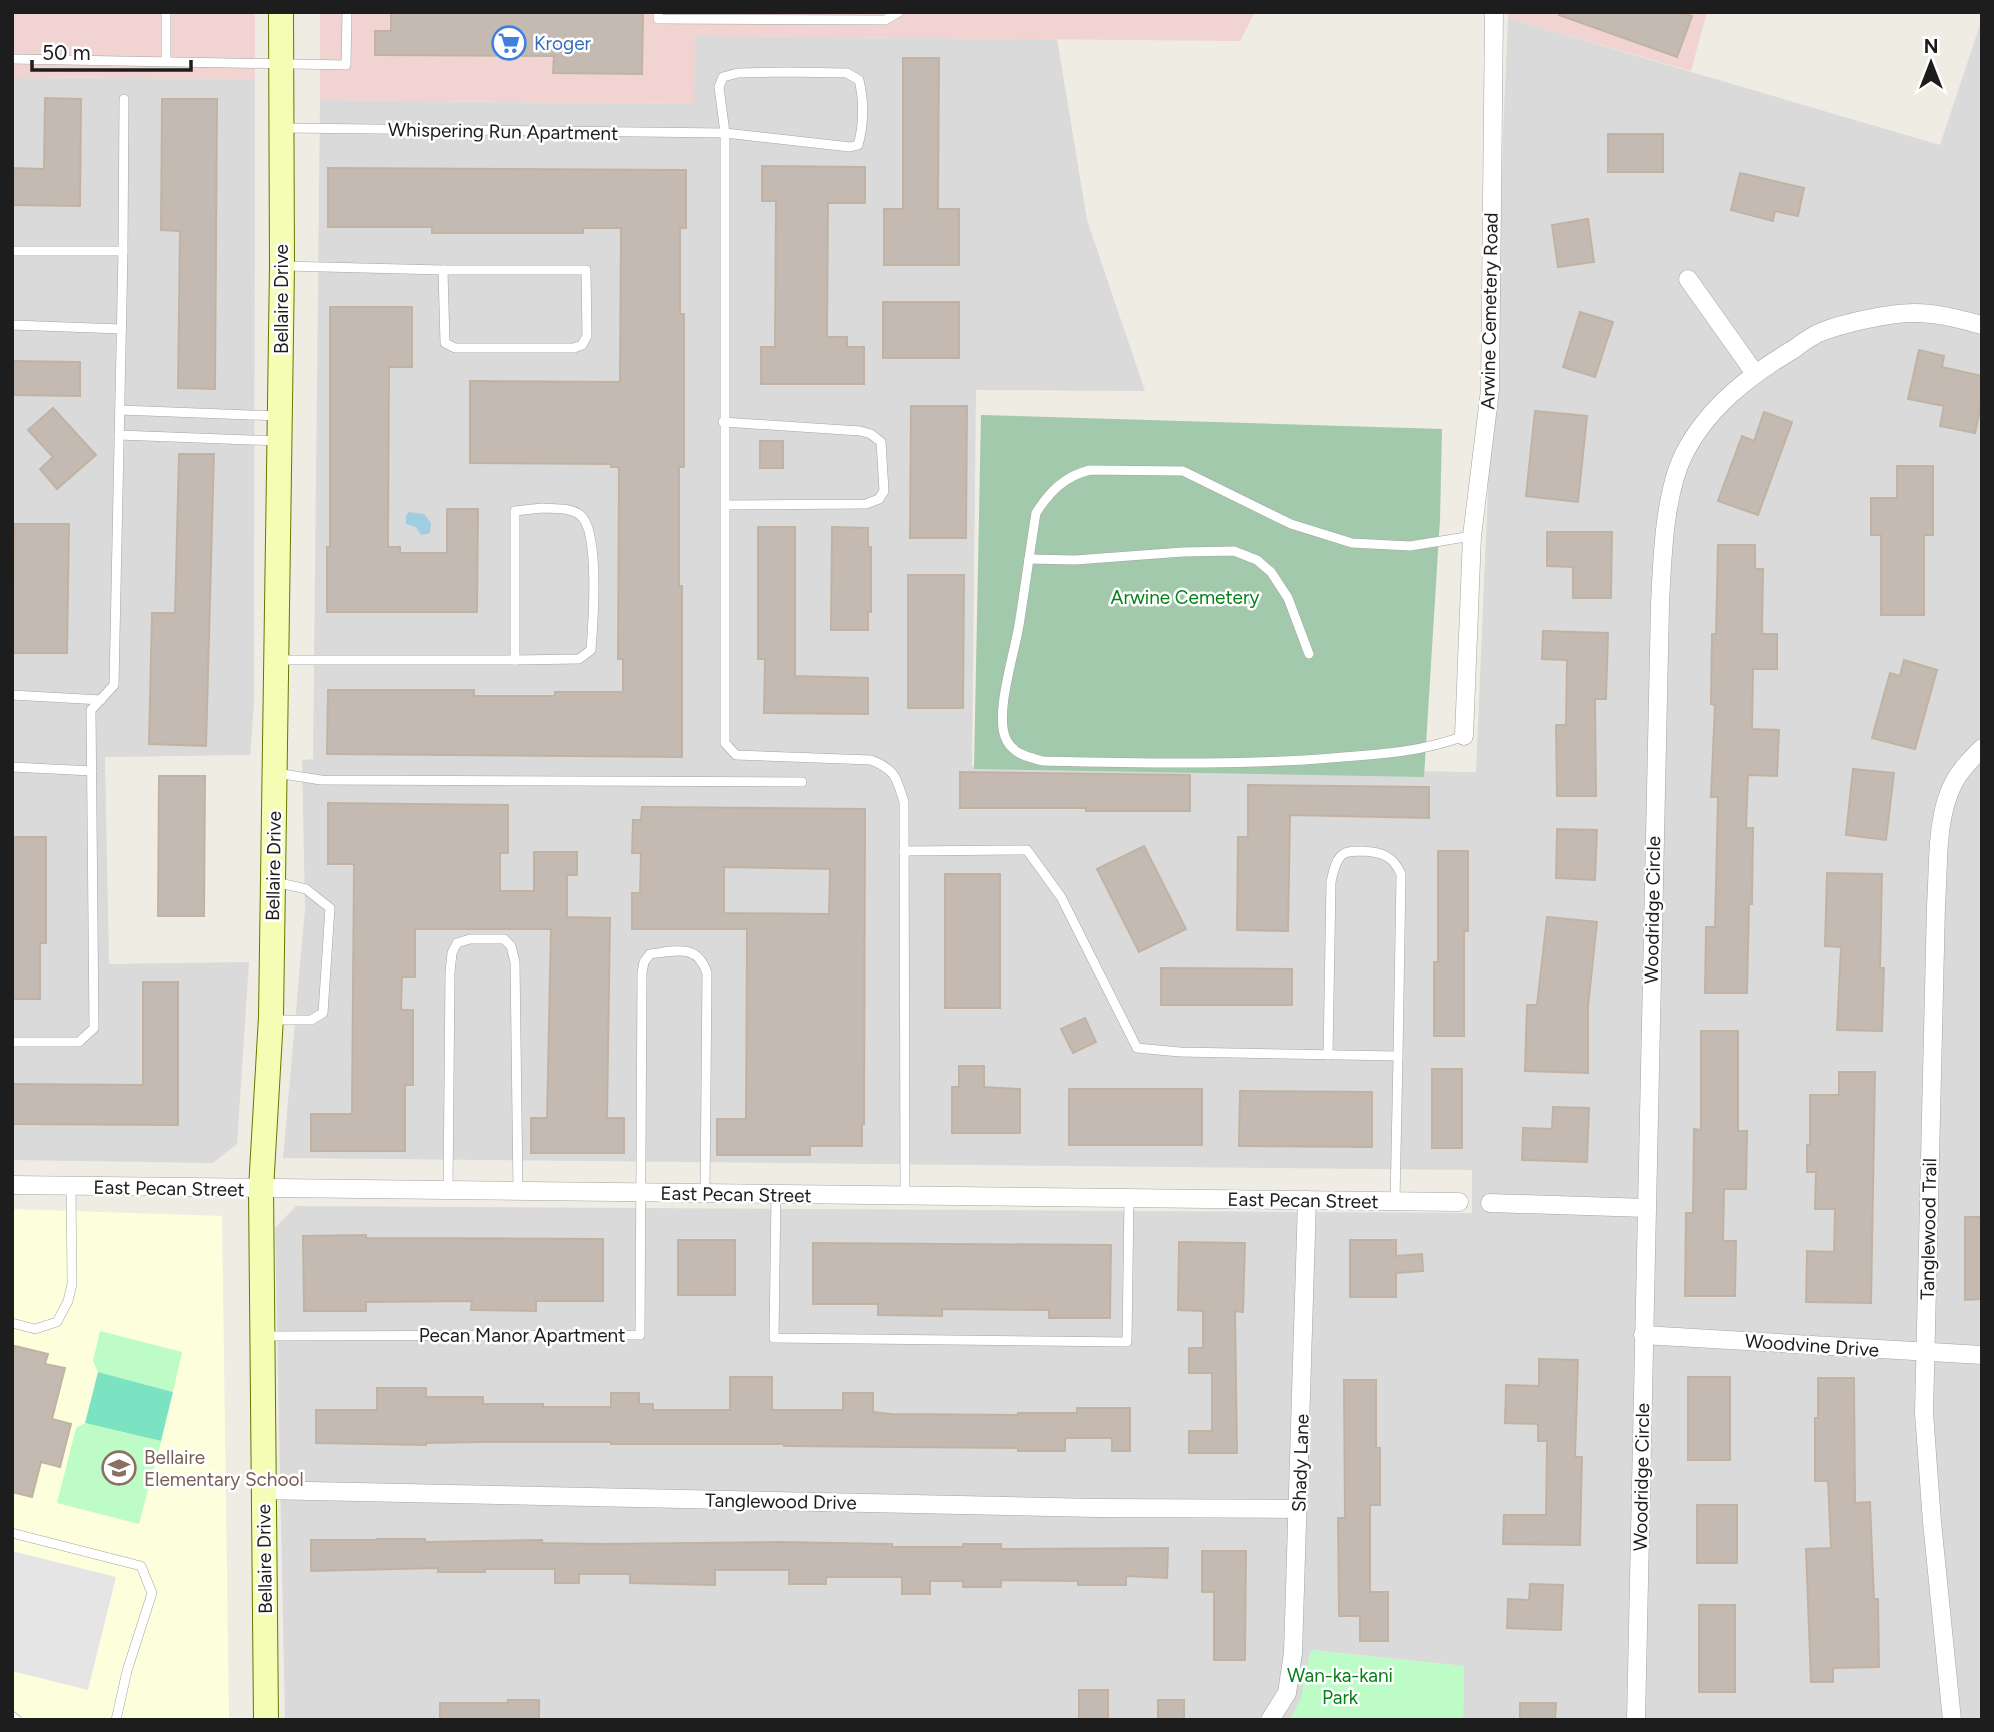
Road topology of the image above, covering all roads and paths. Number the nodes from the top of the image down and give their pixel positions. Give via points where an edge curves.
1 (166, 12) edge
2 (281, 12) edge
3 (347, 12) edge
4 (658, 12) edge
5 (899, 12) edge
6 (1494, 12) edge
7 (12, 59) edge
8 (166, 61) junction
9 (281, 63) junction
10 (124, 99) dead end
11 (281, 128) junction
12 (725, 133) junction
13 (12, 251) edge
14 (123, 251) junction
15 (282, 266) junction
16 (443, 270) junction
17 (1688, 279) dead end
18 (12, 325) edge
19 (1982, 325) edge
20 (122, 328) junction
21 (1754, 372) junction
22 (120, 410) junction
23 (280, 416) junction
24 (723, 422) junction
25 (120, 435) junction
26 (279, 442) junction
27 (726, 505) junction
28 (1472, 536) junction
29 (1029, 559) junction
30 (1309, 654) dead end
31 (276, 660) junction
32 (515, 660) junction
33 (12, 695) edge
34 (101, 699) junction
35 (1464, 736) joint
36 (1982, 748) edge
37 (12, 767) edge
38 (92, 771) junction
39 (274, 773) junction
40 (802, 782) dead end
41 (904, 851) junction
42 (273, 881) junction
43 (271, 1020) junction
44 (12, 1042) edge
45 (1328, 1055) junction
46 (1398, 1056) junction
47 (12, 1185) edge
48 (71, 1186) junction
49 (261, 1189) junction
50 (448, 1191) junction
51 (518, 1192) junction
52 (640, 1193) junction
53 (705, 1194) junction
54 (776, 1194) junction
55 (905, 1196) junction
56 (1129, 1198) junction
57 (1307, 1200) junction
58 (1395, 1202) junction
59 (1459, 1202) dead end
60 (1490, 1203) dead end
61 (1646, 1208) junction
62 (12, 1323) edge
63 (1643, 1335) junction
64 (262, 1336) junction
65 (1925, 1352) junction
66 (1982, 1355) edge
67 (263, 1490) junction
68 (1298, 1509) junction
69 (12, 1533) edge
70 (12, 1716) edge
71 (17, 1720) edge
72 (116, 1720) edge
73 (265, 1720) edge
74 (1270, 1720) edge
75 (1636, 1720) edge
76 (1952, 1720) edge

1 - 8 lane
2 - 9 street, Bellaire Drive
3 - 9 lane via 346,65
4 - 5 lane via 658,19 858,20 885,20
6 - 28 street, Arwine Cemetery Road via 1490,390
7 - 8 lane
8 - 9 lane
9 - 11 street, Bellaire Drive
10 - 14 lane
11 - 12 lane, Whispering Run Apartment
11 - 15 street, Bellaire Drive
12 - 12 lane, Whispering Run Apartment via 850,148 858,145 862,133 859,80 847,73 738,73 723,77 719,87
12 - 24 lane, Whispering Run Apartment
13 - 14 lane
14 - 20 lane
15 - 16 lane
15 - 23 street, Bellaire Drive
16 - 16 lane via 445,343 455,348 582,345 586,336 586,270
17 - 21 street
18 - 20 lane
19 - 21 street, Woodridge Circle via 1939,314 1883,316 1821,332
20 - 22 lane
21 - 61 street, Woodridge Circle via 1701,427 1685,453 1664,539
22 - 23 lane
22 - 25 lane
23 - 26 street, Bellaire Drive
24 - 27 lane, Whispering Run Apartment
24 - 27 lane via 872,435 881,442 884,491 879,499 866,504
25 - 26 lane
25 - 34 lane via 114,685
26 - 31 street, Bellaire Drive
27 - 41 lane, Whispering Run Apartment via 725,743 736,755 871,760 887,766 896,776 904,802
28 - 29 lane via 1410,546 1352,543 1291,524 1183,471 1090,470 1064,480 1045,499 1036,513
28 - 35 street, Arwine Cemetery Road
29 - 30 lane via 1234,551 1257,560 1271,572 1288,597
29 - 35 lane via 1003,716 1006,740 1018,754 1043,761 1308,761 1408,751
31 - 32 lane
31 - 39 street, Bellaire Drive
32 - 32 lane via 579,659 591,650 589,527 571,510 515,511
33 - 34 lane
34 - 38 lane via 91,710
36 - 65 street, Tanglewood Trail via 1954,782 1941,833
37 - 38 lane
38 - 44 lane via 94,1028 79,1042
39 - 40 lane via 321,780
39 - 42 street, Bellaire Drive
41 - 45 lane via 1027,850 1061,897 1137,1048
41 - 55 lane
42 - 43 street, Bellaire Drive
42 - 43 lane via 306,889 330,908 323,1013 311,1020
43 - 49 street, Bellaire Drive
45 - 46 lane
45 - 46 lane via 1331,882 1340,858 1356,851 1387,855 1401,874
46 - 58 lane
47 - 48 street, East Pecan Street
48 - 49 street, East Pecan Street
48 - 62 lane via 72,1284 68,1301 57,1321 35,1329
49 - 50 street, East Pecan Street
49 - 64 street, Bellaire Drive
50 - 51 street, East Pecan Street
50 - 51 lane via 452,953 457,943 470,939 504,939 515,962
51 - 52 street, East Pecan Street
52 - 53 street, East Pecan Street
52 - 53 lane via 642,973 650,954 683,951 702,959 707,973
52 - 64 lane, Pecan Manor Apartment via 640,1335
53 - 54 street, East Pecan Street
54 - 55 street, East Pecan Street
54 - 56 lane via 774,1338 842,1339 1128,1342
55 - 56 street, East Pecan Street
56 - 57 street, East Pecan Street
57 - 58 street, East Pecan Street
57 - 68 street, Shady Lane
58 - 59 street, East Pecan Street
60 - 61 street
61 - 63 street, Woodridge Circle
63 - 65 street, Woodvine Drive
63 - 75 street, Woodridge Circle
64 - 67 street, Bellaire Drive
65 - 66 street, Woodvine Drive
65 - 76 street, Tanglewood Trail via 1924,1413
67 - 68 street, Tanglewood Drive
67 - 73 street, Bellaire Drive
68 - 74 street, Shady Lane via 1293,1653 1287,1693
69 - 72 lane via 141,1566 152,1593
70 - 71 lane

